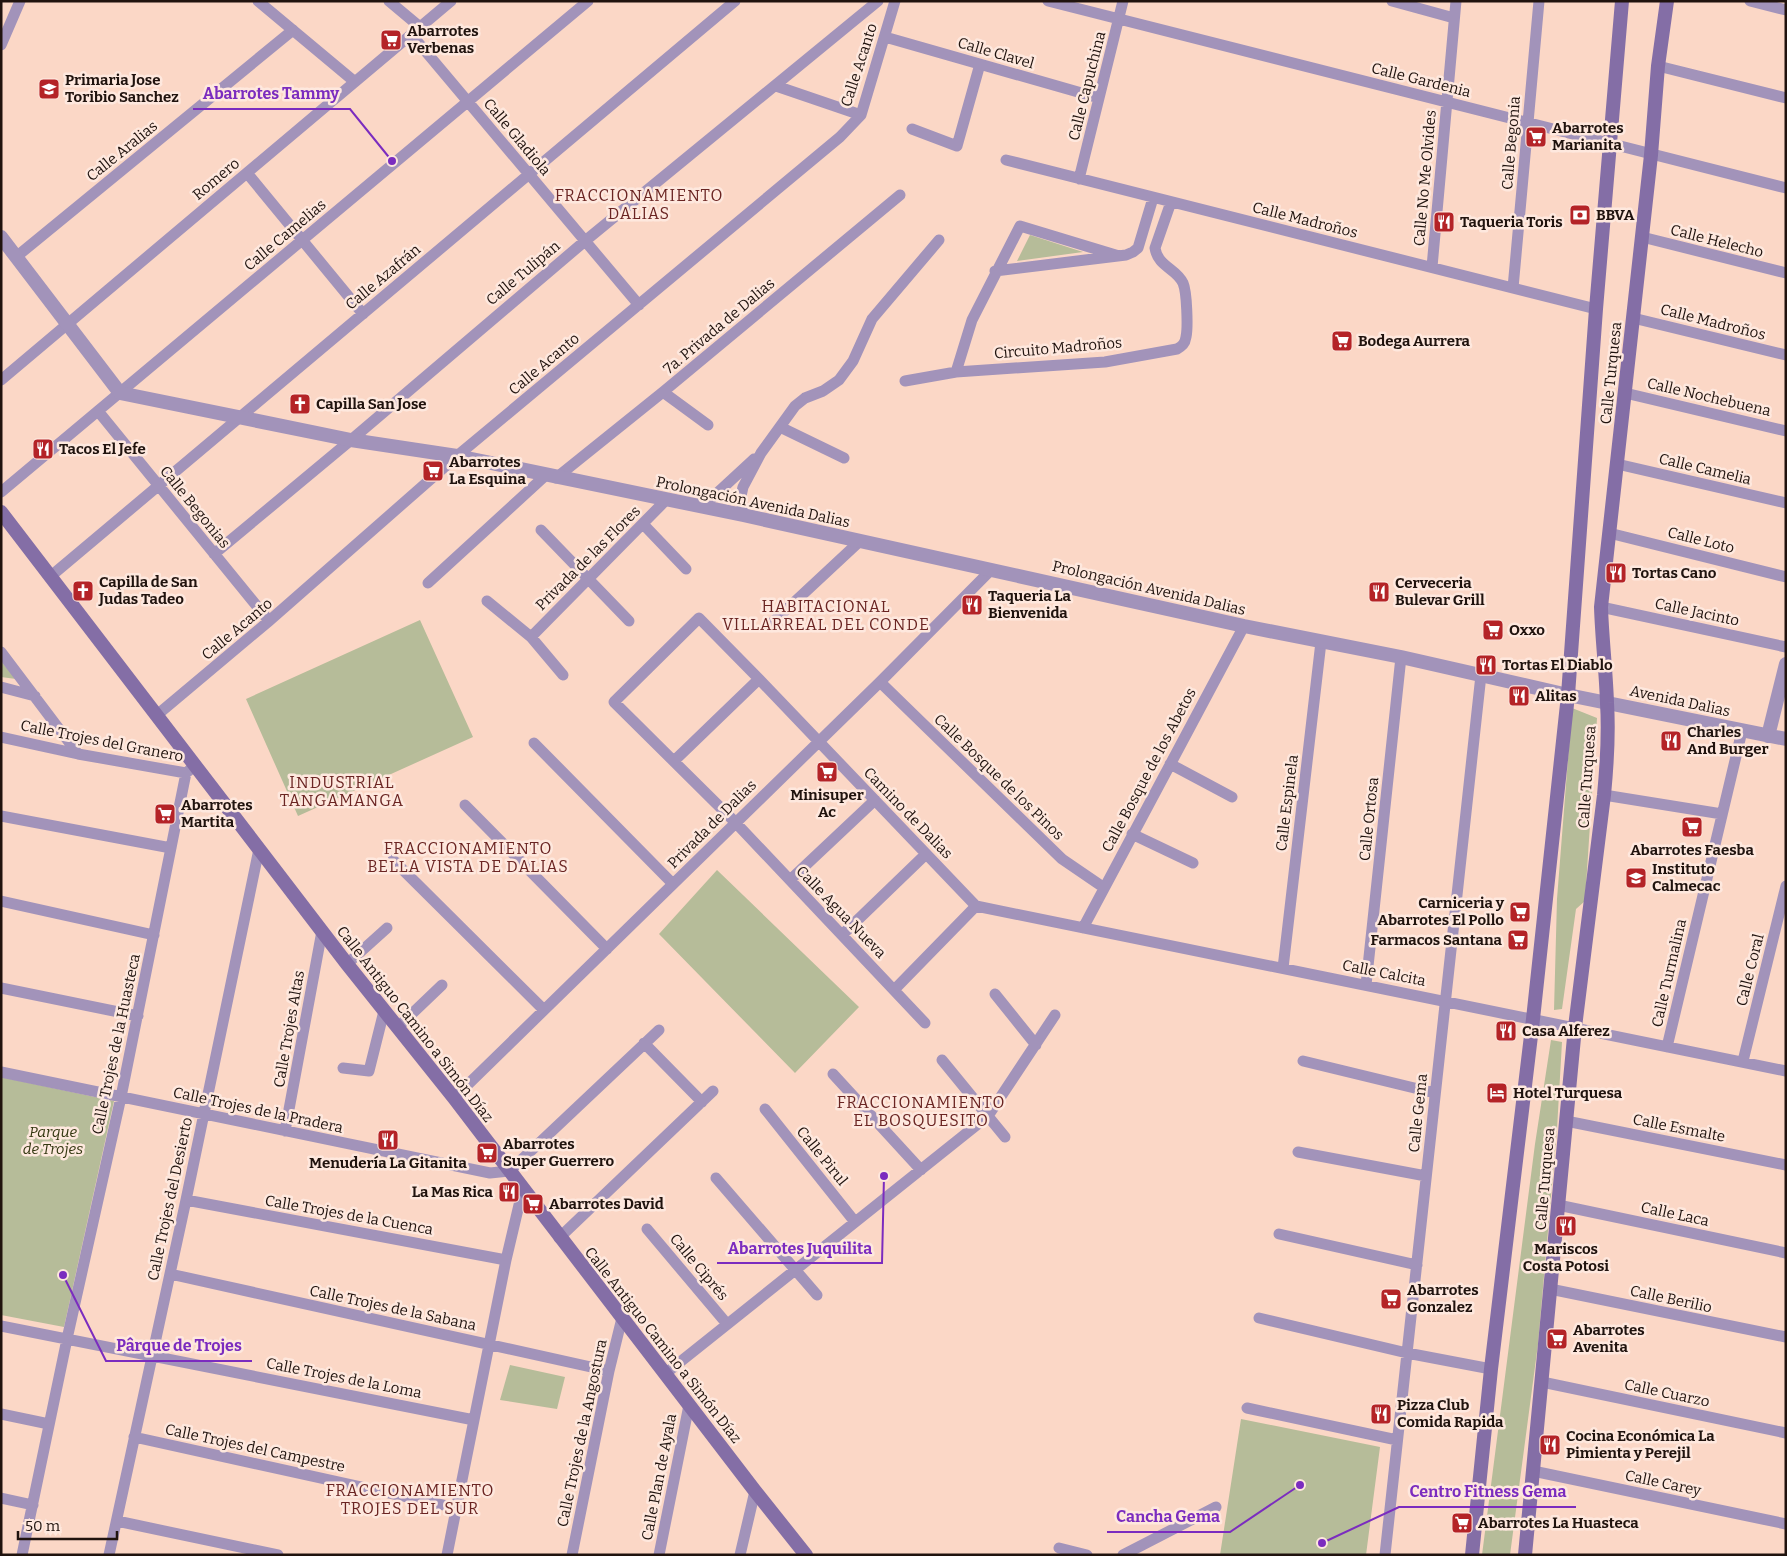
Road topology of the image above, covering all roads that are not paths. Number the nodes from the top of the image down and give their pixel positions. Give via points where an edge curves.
1 (20, 1) edge
2 (258, 1) edge
3 (389, 1) edge
4 (450, 1) edge
5 (588, 1) edge
6 (735, 1) edge
7 (878, 1) edge
8 (895, 1) edge
9 (1048, 1) edge
10 (1124, 1) edge
11 (1392, 1) edge
12 (1456, 1) edge
13 (1539, 1) edge
14 (1622, 1) edge
15 (1667, 1) edge
16 (1750, 1) edge
17 (1786, 10) edge
18 (1454, 18) junction
19 (1119, 19) junction
20 (293, 30) junction
21 (416, 31) junction
22 (885, 37) junction
23 (1, 45) edge
24 (980, 64) junction
25 (1658, 66) junction
26 (355, 82) junction
27 (776, 86) junction
28 (1099, 98) junction
29 (1786, 98) edge
30 (468, 102) junction
31 (1447, 102) junction
32 (860, 115) junction
33 (1528, 122) junction
34 (912, 129) dead end
35 (1610, 144) junction
36 (1651, 155) junction
37 (1006, 160) dead end
38 (247, 173) junction
39 (528, 174) junction
40 (1079, 178) junction
41 (1786, 188) edge
42 (900, 195) dead end
43 (1153, 198) junction
44 (1171, 202) junction
45 (1, 237) edge
46 (1642, 237) junction
47 (302, 240) junction
48 (939, 240) dead end
49 (585, 241) junction
50 (1119, 256) junction
51 (16, 257) junction
52 (1432, 267) junction
53 (996, 271) junction
54 (1786, 273) edge
55 (1514, 288) junction
56 (639, 305) junction
57 (1596, 309) junction
58 (363, 314) junction
59 (1633, 318) junction
60 (67, 324) junction
61 (1786, 355) edge
62 (956, 372) junction
63 (1, 380) edge
64 (905, 380) dead end
65 (663, 392) junction
66 (120, 393) junction
67 (1625, 393) junction
68 (98, 411) junction
69 (240, 417) junction
70 (708, 425) dead end
71 (780, 426) junction
72 (1786, 431) edge
73 (351, 440) junction
74 (761, 453) junction
75 (457, 456) junction
76 (844, 458) dead end
77 (1617, 464) junction
78 (551, 476) junction
79 (159, 485) junction
80 (1, 492) edge
81 (666, 500) junction
82 (1786, 503) edge
83 (702, 507) junction
84 (1, 512) edge
85 (743, 515) junction
86 (643, 524) junction
87 (541, 530) dead end
88 (1610, 533) junction
89 (860, 541) junction
90 (214, 554) junction
91 (686, 569) dead end
92 (992, 570) junction
93 (51, 576) junction
94 (1786, 577) edge
95 (588, 579) junction
96 (428, 583) dead end
97 (487, 601) dead end
98 (1601, 607) junction
99 (269, 621) junction
100 (629, 621) dead end
101 (773, 622) dead end
102 (1244, 626) junction
103 (531, 637) junction
104 (1320, 642) junction
105 (1786, 647) edge
106 (1, 652) edge
107 (1402, 657) junction
108 (1786, 664) edge
109 (563, 675) dead end
110 (1481, 675) junction
111 (759, 678) junction
112 (880, 682) junction
113 (1, 688) edge
114 (1568, 695) junction
115 (35, 696) junction
116 (1607, 703) junction
117 (157, 715) junction
118 (1742, 731) junction
119 (1, 736) edge
120 (1768, 736) junction
121 (1786, 739) edge
122 (819, 741) junction
123 (534, 743) dead end
124 (78, 754) junction
125 (674, 761) junction
126 (1170, 764) junction
127 (191, 769) junction
128 (1604, 795) junction
129 (1232, 797) dead end
130 (875, 800) junction
131 (465, 805) dead end
132 (1722, 814) junction
133 (1, 816) edge
134 (735, 822) junction
135 (1132, 834) junction
136 (171, 848) junction
137 (259, 849) junction
138 (926, 854) junction
139 (394, 860) dead end
140 (1192, 863) dead end
141 (790, 880) junction
142 (673, 884) junction
143 (1786, 886) edge
144 (1104, 887) junction
145 (1, 901) edge
146 (976, 906) junction
147 (387, 928) dead end
148 (1082, 928) junction
149 (322, 931) junction
150 (154, 935) junction
151 (842, 935) junction
152 (607, 949) junction
153 (347, 964) junction
154 (1283, 968) junction
155 (442, 985) dead end
156 (1366, 985) junction
157 (1, 988) edge
158 (894, 990) junction
159 (994, 994) dead end
160 (1445, 1001) junction
161 (544, 1010) junction
162 (384, 1011) junction
163 (138, 1016) junction
164 (1055, 1016) dead end
165 (1533, 1019) junction
166 (925, 1022) dead end
167 (1575, 1027) junction
168 (397, 1028) junction
169 (659, 1030) dead end
170 (644, 1044) junction
171 (1036, 1045) junction
172 (1667, 1047) junction
173 (942, 1060) dead end
174 (1303, 1061) dead end
175 (1742, 1062) junction
176 (343, 1068) dead end
177 (1786, 1071) edge
178 (1, 1072) edge
179 (833, 1074) dead end
180 (713, 1091) dead end
181 (1435, 1093) junction
182 (121, 1097) junction
183 (454, 1098) junction
184 (702, 1102) junction
185 (765, 1109) dead end
186 (204, 1114) junction
187 (988, 1116) junction
188 (1566, 1121) junction
189 (285, 1131) junction
190 (1005, 1137) dead end
191 (1298, 1152) dead end
192 (1786, 1165) edge
193 (921, 1170) junction
194 (509, 1171) junction
195 (1426, 1176) junction
196 (716, 1178) dead end
197 (522, 1188) junction
198 (186, 1200) junction
199 (1558, 1205) junction
200 (855, 1222) junction
201 (648, 1229) dead end
202 (1279, 1234) dead end
203 (559, 1238) junction
204 (1786, 1253) edge
205 (506, 1260) junction
206 (1417, 1265) junction
207 (796, 1269) junction
208 (170, 1274) junction
209 (1550, 1289) junction
210 (817, 1295) dead end
211 (622, 1318) junction
212 (1260, 1318) dead end
213 (727, 1324) junction
214 (1, 1326) edge
215 (1786, 1337) edge
216 (67, 1339) junction
217 (489, 1344) junction
218 (1407, 1353) junction
219 (151, 1356) junction
220 (1491, 1368) junction
221 (609, 1370) junction
222 (665, 1374) junction
223 (1542, 1382) junction
224 (689, 1405) junction
225 (1247, 1408) dead end
226 (1, 1414) edge
227 (474, 1420) junction
228 (49, 1424) junction
229 (1786, 1433) edge
230 (134, 1437) junction
231 (1397, 1440) junction
232 (1533, 1471) junction
233 (755, 1491) junction
234 (1, 1498) edge
235 (33, 1505) junction
236 (1216, 1507) dead end
237 (456, 1508) junction
238 (116, 1521) junction
239 (1786, 1524) edge
240 (1059, 1548) dead end
241 (22, 1555) edge
242 (109, 1555) edge
243 (278, 1555) edge
244 (447, 1555) edge
245 (572, 1555) edge
246 (659, 1555) edge
247 (740, 1555) edge
248 (806, 1555) edge
249 (1087, 1555) edge
250 (1123, 1555) edge
251 (1385, 1555) edge
252 (1472, 1555) edge
253 (1525, 1555) edge

1 - 23 street
2 - 20 street
3 - 21 street, Calle Gladiola
4 - 21 street, Romero
5 - 30 street, Calle Camelias
6 - 39 street, Calle Azafrán
7 - 27 street, Calle Tulipán
8 - 22 street, Calle Acanto
9 - 19 street, Calle Gardenia
10 - 19 street, Calle Capuchina
11 - 18 street
12 - 18 street, Calle No Me Olvides
13 - 33 street, Calle Begonia
14 - 35 main road, Calle Turquesa
15 - 25 main road, Calle Turquesa
16 - 17 street
18 - 31 street, Calle No Me Olvides
19 - 28 street, Calle Capuchina
19 - 31 street, Calle Gardenia
20 - 26 street
20 - 51 street, Calle Aralias
21 - 26 street, Romero
21 - 30 street, Calle Gladiola
22 - 24 street, Calle Clavel
22 - 32 street, Calle Acanto
24 - 28 street, Calle Clavel
24 - 34 street via 957,146
25 - 29 street
25 - 36 main road, Calle Turquesa
26 - 38 street, Romero
27 - 32 street
27 - 49 street, Calle Tulipán
28 - 40 street, Calle Capuchina
30 - 39 street, Calle Gladiola
30 - 47 street, Calle Camelias
31 - 33 street, Calle Gardenia
31 - 52 street, Calle No Me Olvides
32 - 56 street, Calle Acanto via 840,137
33 - 35 street, Calle Gardenia
33 - 55 street, Calle Begonia
35 - 36 street, Calle Gardenia
35 - 57 main road, Calle Turquesa
36 - 41 street, Calle Gardenia
36 - 46 main road, Calle Turquesa
37 - 40 street, Calle Madroños
38 - 47 street
38 - 60 street, Romero
39 - 49 street, Calle Gladiola
39 - 58 street, Calle Azafrán
40 - 43 street, Calle Madroños
42 - 65 street, 7a. Privada de Dalias
43 - 44 street, Calle Madroños
43 - 50 street via 1138,248
44 - 52 street, Calle Madroños
44 - 62 street, Circuito Madroños via 1155,248 1156,256 1183,282 1186,292 1184,344 1177,349 1105,362
45 - 51 street
46 - 54 street, Calle Helecho
46 - 59 main road, Calle Turquesa
47 - 58 street
47 - 66 street, Calle Camelias
48 - 71 street via 872,319 854,361 839,380 805,398
49 - 56 street, Calle Gladiola
49 - 73 street, Calle Tulipán
50 - 53 street
50 - 53 street via 1020,226
51 - 60 street
52 - 55 street, Calle Madroños
53 - 62 street via 972,320
55 - 57 street, Calle Madroños
56 - 75 street, Calle Acanto
57 - 114 main road, Calle Turquesa
58 - 69 street, Calle Azafrán
59 - 61 street, Calle Madroños
59 - 67 main road, Calle Turquesa
60 - 63 street, Romero
60 - 66 street
62 - 64 street, Circuito Madroños
65 - 70 street
65 - 78 street, 7a. Privada de Dalias
66 - 68 street, Calle Camelias
66 - 69 street, Prolongación Avenida Dalias
67 - 72 street, Calle Nochebuena
67 - 77 main road, Calle Turquesa
68 - 79 street, Calle Begonias
68 - 80 street, Calle Camelias
69 - 73 street, Prolongación Avenida Dalias
69 - 79 street, Calle Azafrán
71 - 74 street
71 - 76 street
73 - 75 street, Prolongación Avenida Dalias
73 - 90 street, Calle Tulipán
74 - 83 street
74 - 85 street via 743,487
75 - 78 street, Prolongación Avenida Dalias
75 - 99 street, Calle Acanto
77 - 82 street, Calle Camelia
77 - 88 main road, Calle Turquesa
78 - 81 street, Prolongación Avenida Dalias
78 - 96 street, 7a. Privada de Dalias
79 - 90 street, Calle Begonias
79 - 93 street, Calle Azafrán
81 - 83 street, Prolongación Avenida Dalias
81 - 86 street, Privada de las Flores
83 - 85 street, Prolongación Avenida Dalias
84 - 93 main road, Calle Antiguo Camino a Simón Díaz
85 - 89 street, Prolongación Avenida Dalias
86 - 91 street
86 - 95 street, Privada de las Flores
87 - 95 street
88 - 94 street, Calle Loto
88 - 98 main road, Calle Turquesa
89 - 92 street, Prolongación Avenida Dalias
89 - 101 street
90 - 99 street, Calle Begonias
92 - 102 street, Prolongación Avenida Dalias
92 - 112 street, Privada de Dalias
93 - 117 main road, Calle Antiguo Camino a Simón Díaz
95 - 100 street
95 - 103 street, Privada de las Flores
97 - 103 street
98 - 105 street, Calle Jacinto
98 - 116 main road, Calle Turquesa
99 - 117 street, Calle Acanto
102 - 104 street, Prolongación Avenida Dalias
102 - 126 street, Calle Bosque de los Abetos
103 - 109 street
104 - 107 street, Prolongación Avenida Dalias
104 - 154 street, Calle Espinela
106 - 115 street
107 - 110 street, Prolongación Avenida Dalias
107 - 156 street, Calle Ortosa
108 - 120 street
110 - 114 street, Prolongación Avenida Dalias
110 - 160 street, Calle Gema
111 - 122 street, Camino de Dalias
111 - 125 street
111 - 125 street, Calle Agua Nueva via 699,618 614,702
112 - 122 street, Privada de Dalias
112 - 144 street, Calle Bosque de los Pinos via 1062,859
113 - 115 street
114 - 116 street, Avenida Dalias
114 - 165 main road, Calle Turquesa
115 - 124 street
116 - 118 street, Avenida Dalias
116 - 128 main road, Calle Turquesa
117 - 127 main road, Calle Antiguo Camino a Simón Díaz
118 - 120 street, Avenida Dalias
118 - 132 street, Calle Turmalina
119 - 124 street, Calle Trojes del Granero
120 - 121 street, Avenida Dalias
122 - 130 street, Camino de Dalias
122 - 134 street, Privada de Dalias
123 - 142 street
124 - 127 street, Calle Trojes del Granero
125 - 134 street, Calle Agua Nueva
126 - 129 street
126 - 135 street, Calle Bosque de los Abetos
127 - 136 street, Calle Trojes de la Huasteca
127 - 137 main road, Calle Antiguo Camino a Simón Díaz
128 - 132 street
128 - 167 main road, Calle Turquesa
130 - 138 street, Camino de Dalias
130 - 141 street
131 - 152 street
132 - 172 street, Calle Turmalina
133 - 136 street
134 - 141 street, Calle Agua Nueva
134 - 142 street, Privada de Dalias
135 - 140 street
135 - 144 street, Calle Bosque de los Abetos
136 - 150 street, Calle Trojes de la Huasteca
137 - 149 main road, Calle Antiguo Camino a Simón Díaz
137 - 186 street, Calle Trojes del Desierto
138 - 146 street, Camino de Dalias
138 - 151 street
139 - 161 street
141 - 151 street, Calle Agua Nueva
142 - 152 street, Privada de Dalias
143 - 175 street, Calle Coral
144 - 148 street, Calle Bosque de los Abetos
145 - 150 street
146 - 148 street, Calle Calcita
146 - 158 street
147 - 153 street
148 - 154 street, Calle Calcita
149 - 153 main road, Calle Antiguo Camino a Simón Díaz
149 - 189 street, Calle Trojes Altas
150 - 163 street, Calle Trojes de la Huasteca
151 - 158 street, Calle Agua Nueva
152 - 161 street, Privada de Dalias
153 - 162 main road, Calle Antiguo Camino a Simón Díaz
154 - 156 street, Calle Calcita
155 - 168 street
156 - 160 street, Calle Calcita
157 - 163 street
158 - 166 street, Calle Agua Nueva
159 - 171 street
160 - 165 street, Calle Calcita
160 - 181 street, Calle Gema
161 - 183 street, Privada de Dalias
162 - 168 main road, Calle Antiguo Camino a Simón Díaz
162 - 176 street via 369,1071
163 - 182 street, Calle Trojes de la Huasteca
164 - 171 street
165 - 167 street, Calle Calcita
165 - 220 main road, Calle Turquesa
167 - 172 street, Calle Calcita
167 - 188 main road, Calle Turquesa
168 - 183 main road, Calle Antiguo Camino a Simón Díaz
169 - 170 street
170 - 184 street
170 - 194 street
171 - 187 street
172 - 175 street, Calle Calcita
173 - 187 street
174 - 181 street
175 - 177 street, Calle Calcita
178 - 182 street, Calle Trojes de la Pradera
179 - 193 street
180 - 184 street
181 - 195 street, Calle Gema
182 - 186 street, Calle Trojes de la Pradera
182 - 216 street, Calle Trojes de la Huasteca
183 - 194 main road, Calle Antiguo Camino a Simón Díaz
184 - 203 street
185 - 200 street, Calle Pirul
186 - 189 street, Calle Trojes de la Pradera
186 - 198 street, Calle Trojes del Desierto
187 - 190 street
187 - 193 street
188 - 192 street, Calle Esmalte
188 - 199 main road, Calle Turquesa
189 - 194 street, Calle Trojes de la Pradera via 490,1173
191 - 195 street
193 - 200 street
194 - 197 main road, Calle Antiguo Camino a Simón Díaz
195 - 206 street, Calle Gema
196 - 207 street
197 - 203 main road, Calle Antiguo Camino a Simón Díaz
197 - 205 street
198 - 205 street, Calle Trojes de la Cuenca
198 - 208 street, Calle Trojes del Desierto
199 - 204 street, Calle Laca
199 - 209 main road, Calle Turquesa
200 - 207 street
201 - 213 street, Calle Ciprés
202 - 206 street
203 - 211 main road, Calle Antiguo Camino a Simón Díaz
205 - 217 street
206 - 218 street, Calle Gema
207 - 210 street
207 - 213 street
208 - 217 street, Calle Trojes de la Sabana
208 - 219 street, Calle Trojes del Desierto
209 - 215 street, Calle Berilio
209 - 223 main road, Calle Turquesa
211 - 221 street, Calle Trojes de la Angostura
211 - 222 main road, Calle Antiguo Camino a Simón Díaz
212 - 218 street
213 - 222 street
214 - 216 street, Calle Trojes de la Loma
216 - 219 street, Calle Trojes de la Loma
216 - 228 street, Calle Trojes de la Huasteca
217 - 221 street, Calle Trojes de la Sabana
217 - 227 street
218 - 220 street
218 - 231 street, Calle Gema
219 - 227 street, Calle Trojes de la Loma
219 - 230 street, Calle Trojes del Desierto
220 - 252 main road, Calle Turquesa
221 - 245 street, Calle Trojes de la Angostura
222 - 224 main road, Calle Antiguo Camino a Simón Díaz
223 - 229 street, Calle Cuarzo
223 - 232 main road, Calle Turquesa
224 - 233 main road, Calle Antiguo Camino a Simón Díaz
224 - 246 street, Calle Plan de Ayala
225 - 231 street
226 - 228 street
227 - 237 street
228 - 235 street, Calle Trojes de la Huasteca
230 - 237 street, Calle Trojes del Campestre
230 - 238 street, Calle Trojes del Desierto
231 - 251 street, Calle Gema
232 - 239 street, Calle Carey
232 - 253 main road, Calle Turquesa
233 - 247 street
233 - 248 main road, Calle Antiguo Camino a Simón Díaz
234 - 235 street
235 - 241 street, Calle Trojes de la Huasteca
236 - 250 street
237 - 244 street
238 - 242 street, Calle Trojes del Desierto
238 - 243 street
240 - 249 street

